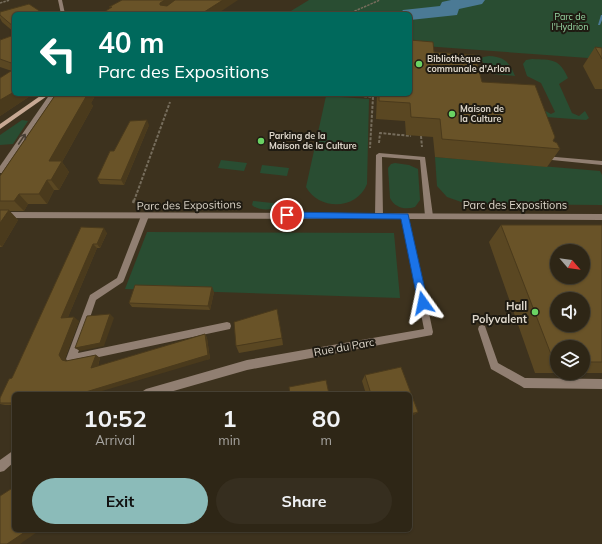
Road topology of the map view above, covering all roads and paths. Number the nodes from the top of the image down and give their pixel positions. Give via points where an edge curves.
1 (10, 0) edge
2 (60, 0) edge
3 (380, 0) edge
4 (0, 3) edge
5 (63, 12) edge
6 (353, 12) edge
7 (45, 96) edge
8 (52, 96) edge
9 (361, 96) edge
10 (170, 102) dead end
11 (0, 127) edge
12 (411, 136) dead end
13 (379, 155) junction
14 (544, 158) edge
15 (602, 163) edge
16 (0, 171) edge
17 (0, 215) edge
18 (128, 216) junction
19 (146, 216) junction
20 (379, 216) junction
21 (405, 216) junction
22 (428, 216) junction
23 (602, 217) edge
24 (226, 326) dead end
25 (482, 329) dead end
26 (602, 384) edge
27 (153, 392) edge
28 (12, 457) edge
29 (0, 466) edge

1 - 4 path
2 - 5 street
3 - 6 path
7 - 11 main road
16 -> 8 street
9 - 13 path via 373,97 370,154
10 - 18 path
12 - 13 path via 380,133
13 - 20 street
13 - 22 street via 423,158
14 - 15 street
17 - 18 street, Parc des Expositions
18 - 19 street, Parc des Expositions
19 - 20 street, Parc des Expositions
19 - 24 street via 120,280 93,298 71,359
20 - 21 street, Parc des Expositions
21 - 22 street, Parc des Expositions
21 - 27 street, Rue du Parc via 429,332 247,365
22 - 23 street, Parc des Expositions
25 - 26 street via 494,366 524,383
28 - 29 street

